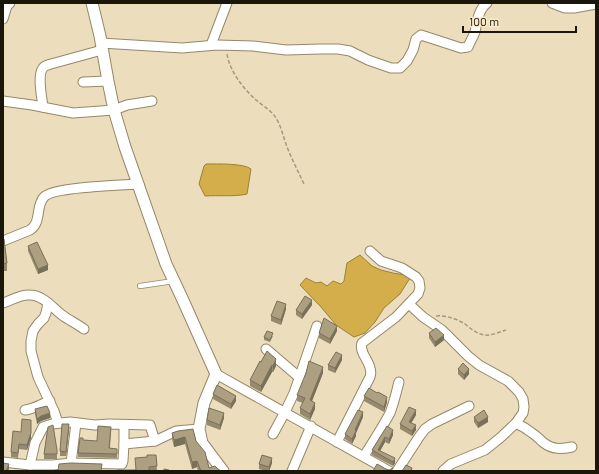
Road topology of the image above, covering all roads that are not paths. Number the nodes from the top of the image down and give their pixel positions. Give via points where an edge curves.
1 (10, 3) edge
2 (92, 3) edge
3 (227, 3) edge
4 (487, 3) edge
5 (552, 3) edge
6 (592, 4) edge
7 (3, 19) edge
8 (212, 45) junction
9 (102, 47) junction
10 (83, 82) dead end
11 (108, 82) junction
12 (3, 101) edge
13 (152, 101) dead end
14 (43, 107) junction
15 (114, 110) junction
16 (139, 184) junction
17 (3, 241) edge
18 (370, 251) dead end
19 (174, 281) junction
20 (140, 286) dead end
21 (3, 303) edge
22 (48, 303) junction
23 (408, 304) junction
24 (317, 326) dead end
25 (84, 328) dead end
26 (266, 349) dead end
27 (216, 374) junction
28 (300, 378) junction
29 (399, 382) dead end
30 (50, 401) junction
31 (469, 406) dead end
32 (25, 410) dead end
33 (285, 412) junction
34 (58, 423) junction
35 (76, 423) junction
36 (516, 423) junction
37 (124, 425) junction
38 (310, 426) junction
39 (198, 429) junction
40 (272, 434) dead end
41 (155, 441) junction
42 (337, 442) junction
43 (124, 444) junction
44 (572, 447) dead end
45 (364, 456) junction
46 (3, 462) edge
47 (71, 462) junction
48 (30, 465) junction
49 (223, 471) edge
50 (292, 471) edge
51 (388, 471) edge
52 (397, 471) edge
53 (443, 471) edge

1 - 7 street
2 - 9 street
3 - 8 street
4 - 8 street via 477,19 468,47 462,48 421,35 416,39 407,61 400,68 391,68 350,51 338,49 286,50
5 - 6 street via 565,8
8 - 9 street via 182,48
9 - 11 street
9 - 14 street via 42,68 40,77
10 - 11 street
11 - 15 street
12 - 14 street
13 - 15 street
14 - 15 street via 73,113
15 - 16 street
16 - 17 street via 76,188 49,193 40,203 34,228
16 - 19 street
18 - 23 street via 381,261 402,268 416,277 420,288
19 - 20 lane
19 - 27 street
21 - 22 street via 29,295
22 - 25 street
22 - 30 street via 44,318 33,331 31,351 38,377
23 - 36 street via 442,330 479,365 508,381 519,392 524,408
23 - 42 street via 396,317 362,343 362,352 370,368 370,377
24 - 28 street
26 - 28 street
27 - 33 street
27 - 39 street via 204,403
28 - 33 street
29 - 45 street via 390,412
30 - 32 street
30 - 34 street
31 - 52 street via 425,429
33 - 38 street
33 - 40 street
34 - 35 street
34 - 48 street via 43,428 35,444
35 - 37 street
35 - 47 street
36 - 44 street via 549,446 562,449
36 - 53 street via 485,450 451,464
37 - 41 street via 150,425
37 - 43 street
38 - 42 street
38 - 50 street
39 - 41 street via 176,431
39 - 49 street via 202,443
41 - 43 street
42 - 45 street
43 - 47 street via 122,464
45 - 51 street
46 - 48 street
47 - 48 street

